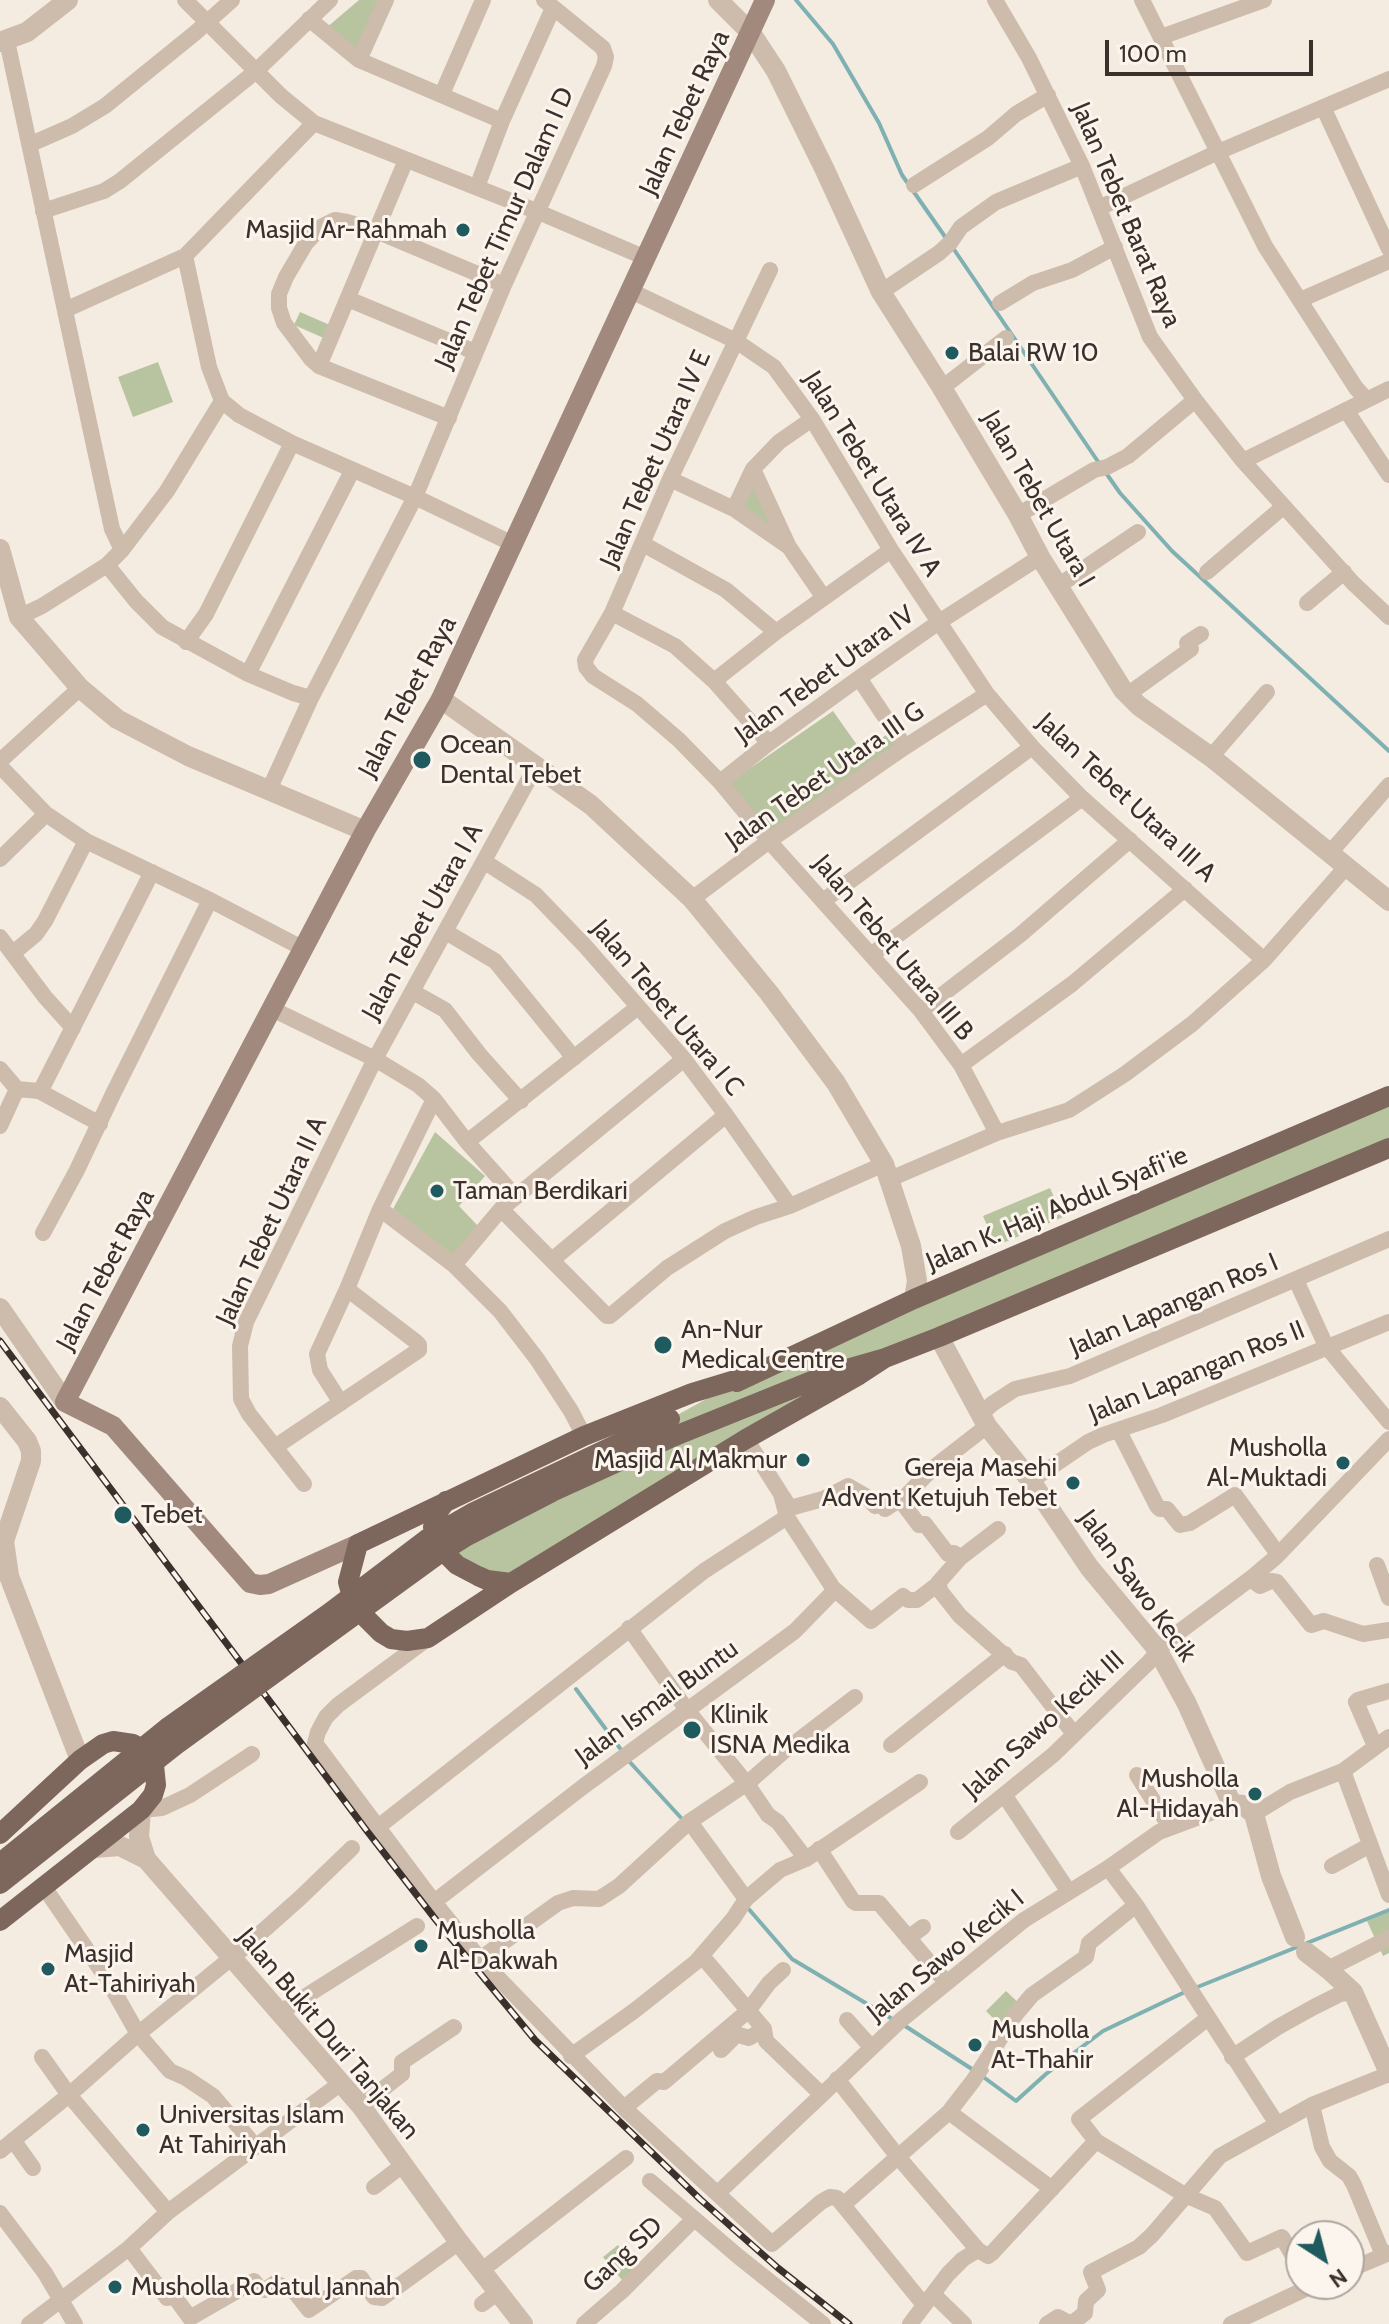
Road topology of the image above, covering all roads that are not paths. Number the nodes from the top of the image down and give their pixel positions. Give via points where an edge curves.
1 (68, 0) edge
2 (185, 0) edge
3 (232, 0) edge
4 (330, 0) edge
5 (386, 0) edge
6 (483, 0) edge
7 (718, 0) edge
8 (765, 0) edge
9 (995, 0) edge
10 (1142, 0) edge
11 (1264, 0) edge
12 (549, 4) edge
13 (309, 19) junction
14 (207, 23) junction
15 (751, 33) junction
16 (1161, 37) junction
17 (4, 42) edge
18 (359, 60) junction
19 (255, 72) junction
20 (1389, 79) edge
21 (442, 94) junction
22 (1048, 95) junction
23 (1323, 107) junction
24 (502, 121) junction
25 (314, 123) junction
26 (31, 144) junction
27 (1218, 152) junction
28 (406, 160) junction
29 (1082, 166) junction
30 (914, 185) dead end
31 (477, 187) junction
32 (1099, 208) junction
33 (43, 211) junction
34 (536, 211) junction
35 (376, 231) junction
36 (1115, 247) junction
37 (1389, 249) edge
38 (185, 256) junction
39 (646, 258) junction
40 (1389, 261) edge
41 (770, 270) dead end
42 (504, 285) junction
43 (631, 291) junction
44 (881, 292) junction
45 (348, 299) junction
46 (1300, 300) junction
47 (1000, 303) dead end
48 (65, 310) junction
49 (1006, 338) dead end
50 (736, 341) junction
51 (475, 352) junction
52 (319, 366) junction
53 (942, 388) junction
54 (1389, 389) edge
55 (1195, 400) junction
56 (1367, 400) junction
57 (222, 401) junction
58 (1346, 410) junction
59 (449, 418) junction
60 (812, 419) junction
61 (292, 443) junction
62 (1243, 461) junction
63 (753, 469) junction
64 (352, 471) junction
65 (1389, 475) edge
66 (670, 479) junction
67 (415, 497) junction
68 (1283, 507) junction
69 (734, 509) junction
70 (1018, 515) junction
71 (1138, 532) dead end
72 (513, 544) junction
73 (643, 544) junction
74 (789, 547) junction
75 (0, 549) edge
76 (122, 550) junction
77 (891, 550) junction
78 (1040, 557) junction
79 (107, 565) junction
80 (1207, 572) dead end
81 (1344, 572) junction
82 (1058, 586) junction
83 (824, 598) junction
84 (1307, 603) dead end
85 (612, 613) junction
86 (19, 617) junction
87 (1389, 617) edge
88 (939, 622) junction
89 (776, 632) junction
90 (1201, 634) dead end
91 (186, 642) junction
92 (586, 667) joint
93 (248, 674) junction
94 (859, 678) junction
95 (714, 681) junction
96 (80, 688) junction
97 (1267, 692) dead end
98 (987, 694) junction
99 (1127, 695) junction
100 (311, 698) junction
101 (441, 699) junction
102 (769, 743) junction
103 (905, 747) junction
104 (1032, 747) junction
105 (1211, 757) junction
106 (0, 763) edge
107 (536, 766) junction
108 (720, 782) junction
109 (1389, 785) edge
110 (269, 790) junction
111 (1082, 798) junction
112 (46, 814) junction
113 (365, 831) junction
114 (1130, 840) junction
115 (86, 841) junction
116 (769, 841) junction
117 (1329, 854) junction
118 (0, 859) edge
119 (485, 862) junction
120 (1346, 867) junction
121 (152, 872) junction
122 (1185, 889) junction
123 (1387, 894) edge
124 (692, 899) junction
125 (210, 900) junction
126 (823, 901) junction
127 (446, 932) junction
128 (0, 937) edge
129 (304, 949) junction
130 (13, 953) junction
131 (871, 955) junction
132 (1264, 960) junction
133 (413, 992) junction
134 (638, 1007) junction
135 (272, 1009) junction
136 (921, 1011) junction
137 (73, 1028) junction
138 (574, 1058) junction
139 (375, 1059) junction
140 (684, 1059) junction
141 (961, 1065) junction
142 (0, 1069) edge
143 (17, 1089) junction
144 (39, 1091) junction
145 (1389, 1096) edge
146 (434, 1099) junction
147 (521, 1101) junction
148 (726, 1115) junction
149 (100, 1124) junction
150 (0, 1126) edge
151 (997, 1133) junction
152 (467, 1142) junction
153 (1389, 1148) edge
154 (887, 1171) junction
155 (516, 1197) junction
156 (790, 1206) junction
157 (380, 1209) junction
158 (501, 1209) junction
159 (43, 1233) dead end
160 (1389, 1239) edge
161 (552, 1260) junction
162 (454, 1265) junction
163 (1296, 1280) junction
164 (347, 1289) junction
165 (914, 1299) junction
166 (0, 1308) edge
167 (1389, 1322) edge
168 (939, 1337) junction
169 (1326, 1346) junction
170 (885, 1358) junction
171 (748, 1376) junction
172 (65, 1402) junction
173 (341, 1403) junction
174 (0, 1407) edge
175 (983, 1421) junction
176 (1389, 1422) edge
177 (672, 1427) junction
178 (1119, 1431) junction
179 (584, 1436) junction
180 (746, 1439) junction
181 (1389, 1439) edge
182 (275, 1447) junction
183 (1031, 1481) junction
184 (304, 1484) dead end
185 (781, 1494) junction
186 (446, 1501) junction
187 (901, 1501) junction
188 (787, 1517) junction
189 (998, 1529) dead end
190 (358, 1544) junction
191 (1278, 1554) junction
192 (960, 1558) junction
193 (1377, 1565) dead end
194 (1250, 1579) junction
195 (511, 1583) junction
196 (938, 1584) junction
197 (835, 1590) junction
198 (1389, 1598) edge
199 (629, 1628) junction
200 (1389, 1630) edge
201 (428, 1638) junction
202 (1157, 1649) junction
203 (1005, 1654) junction
204 (1389, 1691) edge
205 (855, 1697) dead end
206 (687, 1710) junction
207 (1074, 1734) junction
208 (1382, 1741) edge
209 (891, 1745) dead end
210 (252, 1754) dead end
211 (80, 1760) junction
212 (1343, 1771) junction
213 (1137, 1775) dead end
214 (920, 1782) dead end
215 (747, 1784) junction
216 (1005, 1796) junction
217 (31, 1804) junction
218 (1234, 1804) junction
219 (141, 1810) junction
220 (1254, 1814) junction
221 (687, 1824) junction
222 (378, 1827) junction
223 (1170, 1827) junction
224 (958, 1832) dead end
225 (0, 1834) edge
226 (1389, 1843) edge
227 (1370, 1847) junction
228 (94, 1848) junction
229 (352, 1848) dead end
230 (812, 1854) junction
231 (146, 1859) junction
232 (76, 1860) junction
233 (0, 1863) edge
234 (1332, 1866) dead end
235 (1108, 1868) junction
236 (0, 1884) edge
237 (44, 1887) junction
238 (1069, 1892) junction
239 (1389, 1895) edge
240 (434, 1902) junction
241 (743, 1903) junction
242 (1136, 1905) junction
243 (0, 1921) edge
244 (417, 1926) dead end
245 (923, 1927) dead end
246 (908, 1938) junction
247 (1389, 1938) edge
248 (702, 1956) junction
249 (231, 1958) junction
250 (480, 1959) junction
251 (1328, 1969) junction
252 (783, 1970) dead end
253 (946, 1982) junction
254 (1353, 1992) junction
255 (748, 2011) junction
256 (279, 2013) junction
257 (1208, 2018) junction
258 (847, 2020) dead end
259 (454, 2027) dead end
260 (764, 2029) junction
261 (138, 2034) junction
262 (871, 2047) junction
263 (721, 2050) dead end
264 (571, 2056) junction
265 (42, 2057) dead end
266 (1232, 2057) junction
267 (1389, 2074) edge
268 (837, 2079) junction
269 (341, 2083) junction
270 (821, 2094) junction
271 (69, 2095) junction
272 (1312, 2105) junction
273 (361, 2106) junction
274 (624, 2108) junction
275 (949, 2112) junction
276 (1277, 2124) junction
277 (1096, 2141) junction
278 (7, 2146) edge
279 (255, 2146) junction
280 (626, 2158) dead end
281 (899, 2158) junction
282 (403, 2165) junction
283 (33, 2168) dead end
284 (650, 2181) dead end
285 (374, 2187) dead end
286 (1052, 2189) junction
287 (719, 2192) dead end
288 (1185, 2195) junction
289 (843, 2205) junction
290 (168, 2212) junction
291 (0, 2213) edge
292 (694, 2219) junction
293 (459, 2242) junction
294 (1285, 2242) edge
295 (129, 2248) junction
296 (978, 2250) junction
297 (1386, 2254) edge
298 (1365, 2263) edge
299 (482, 2270) junction
300 (1285, 2298) edge
301 (929, 2300) junction
302 (61, 2302) junction
303 (821, 2323) edge
304 (29, 2324) edge
305 (75, 2324) edge
306 (523, 2324) edge
307 (584, 2324) edge
308 (910, 2324) edge
309 (964, 2324) edge
310 (1047, 2324) edge
311 (1231, 2324) edge

1 - 17 street via 27,32
2 - 14 street
3 - 14 street
4 - 13 street
5 - 18 street
6 - 21 street
7 - 15 street, Jalan Tebet Utara I
8 - 15 main road, Jalan Tebet Raya
9 - 22 street, Jalan Tebet Barat Raya
10 - 16 street
11 - 16 street
12 - 24 street
12 - 34 street, Jalan Tebet Timur Dalam I D via 603,48 606,57
13 - 18 street
13 - 19 street
14 - 19 street
14 - 26 street via 105,106
15 - 39 main road, Jalan Tebet Raya
15 - 44 street, Jalan Tebet Utara I via 776,71
16 - 27 street
17 - 26 street
18 - 21 street
19 - 25 street
19 - 33 street via 120,181
20 - 23 street
21 - 24 street
22 - 29 street, Jalan Tebet Barat Raya
22 - 30 street
23 - 27 street
23 - 37 street
24 - 31 street
25 - 28 street
25 - 38 street
26 - 33 street
27 - 32 street
27 - 46 street via 1265,246
28 - 31 street
28 - 35 street
29 - 32 street, Jalan Tebet Barat Raya
29 - 44 street via 996,202 961,227 944,248
31 - 34 street
32 - 36 street, Jalan Tebet Barat Raya
33 - 48 street
34 - 39 street
34 - 42 street, Jalan Tebet Timur Dalam I D
35 - 42 street
35 - 45 street
35 - 52 street via 335,220 321,227 286,277 279,294 284,323
36 - 47 street
36 - 55 street, Jalan Tebet Barat Raya via 1150,337
38 - 48 street
38 - 57 street via 209,367
39 - 43 main road, Jalan Tebet Raya
40 - 46 street
41 - 50 street, Jalan Tebet Utara IV E
42 - 51 street, Jalan Tebet Timur Dalam I D
43 - 50 street, Jalan Tebet Utara IV A
43 - 72 main road, Jalan Tebet Raya
44 - 53 street, Jalan Tebet Utara I
45 - 51 street
45 - 52 street
46 - 56 street
48 - 76 street via 112,529
49 - 53 street
50 - 60 street, Jalan Tebet Utara IV A via 774,367
50 - 66 street, Jalan Tebet Utara IV E
51 - 59 street, Jalan Tebet Timur Dalam I D
52 - 59 street
53 - 70 street, Jalan Tebet Utara I
54 - 56 street
55 - 62 street, Jalan Tebet Barat Raya
55 - 70 street via 1139,447
56 - 58 street
57 - 61 street
57 - 76 street via 167,491
58 - 62 street
58 - 65 street
59 - 67 street, Jalan Tebet Timur Dalam I D
60 - 63 street
60 - 77 street, Jalan Tebet Utara IV A
61 - 64 street
61 - 91 street via 206,614
62 - 68 street, Jalan Tebet Barat Raya
63 - 69 street
63 - 74 street
64 - 67 street
64 - 93 street
66 - 69 street
66 - 73 street, Jalan Tebet Utara IV E
67 - 72 street
67 - 100 street, Jalan Tebet Timur Dalam I D
68 - 80 street
68 - 81 street, Jalan Tebet Barat Raya
69 - 74 street
70 - 78 street, Jalan Tebet Utara I
71 - 82 street
72 - 101 main road, Jalan Tebet Raya
73 - 85 street, Jalan Tebet Utara IV E
73 - 89 street via 726,590
74 - 83 street
75 - 86 street
76 - 79 street
77 - 83 street
77 - 88 street, Jalan Tebet Utara IV A
78 - 82 street, Jalan Tebet Utara I
78 - 88 street, Jalan Tebet Utara IV
79 - 86 street
79 - 91 street via 162,627
81 - 84 street
81 - 87 street, Jalan Tebet Barat Raya
82 - 99 street, Jalan Tebet Utara I
83 - 89 street
85 - 92 street, Jalan Tebet Utara IV E
85 - 95 street via 675,646
86 - 96 street
88 - 94 street, Jalan Tebet Utara IV
88 - 98 street, Jalan Tebet Utara III A
89 - 95 street
90 - 99 street via 1187,643 1191,649
91 - 93 street
92 - 108 street, Jalan Tebet Utara III B via 679,740
93 - 100 street
94 - 102 street, Jalan Tebet Utara IV
94 - 103 street
95 - 102 street
96 - 106 street
96 - 110 street via 117,719
97 - 105 street
98 - 103 street, Jalan Tebet Utara III G
98 - 104 street, Jalan Tebet Utara III A
99 - 105 street, Jalan Tebet Utara I
100 - 110 street, Jalan Tebet Timur Dalam I D
101 - 107 street
101 - 113 main road, Jalan Tebet Raya
102 - 108 street, Jalan Tebet Utara IV
103 - 116 street, Jalan Tebet Utara III G
104 - 111 street, Jalan Tebet Utara III A
104 - 126 street
105 - 117 street, Jalan Tebet Utara I
106 - 112 street
107 - 119 street, Jalan Tebet Utara I A
107 - 124 street via 591,805
108 - 116 street, Jalan Tebet Utara III B
109 - 117 street
110 - 113 street
111 - 114 street, Jalan Tebet Utara III A
111 - 131 street
112 - 115 street
112 - 118 street
113 - 129 main road, Jalan Tebet Raya
114 - 122 street, Jalan Tebet Utara III A
114 - 136 street
115 - 121 street
115 - 130 street via 45,921
116 - 124 street, Jalan Tebet Utara III G
116 - 126 street, Jalan Tebet Utara III B
117 - 120 street, Jalan Tebet Utara I
119 - 127 street, Jalan Tebet Utara I A
119 - 134 street, Jalan Tebet Utara I C via 536,895
120 - 123 street, Jalan Tebet Utara I
120 - 132 street
121 - 125 street
121 - 137 street
122 - 132 street, Jalan Tebet Utara III A
122 - 141 street via 1072,984
124 - 154 street via 836,1083
125 - 129 street
125 - 149 street
126 - 131 street, Jalan Tebet Utara III B
127 - 133 street, Jalan Tebet Utara I A
127 - 138 street via 495,961
128 - 130 street
129 - 135 main road, Jalan Tebet Raya
130 - 137 street
131 - 136 street, Jalan Tebet Utara III B
132 - 151 street via 1125,1074 1069,1110
133 - 139 street, Jalan Tebet Utara I A
133 - 147 street via 445,1010
134 - 138 street
134 - 140 street, Jalan Tebet Utara I C
135 - 139 street
135 - 172 main road, Jalan Tebet Raya
136 - 141 street, Jalan Tebet Utara III B
137 - 144 street
138 - 147 street
139 - 146 street
139 - 182 street, Jalan Tebet Utara II A via 246,1322 240,1346 241,1399
140 - 148 street, Jalan Tebet Utara I C
140 - 155 street
141 - 151 street, Jalan Tebet Utara III B
142 - 143 street
143 - 144 street
143 - 150 street
144 - 149 street
145 - 165 main road, Jalan K. Haji Abdul Syafi'ie
146 - 152 street
146 - 157 street
147 - 152 street
148 - 156 street, Jalan Tebet Utara I C
148 - 161 street
149 - 159 street
151 - 154 street
152 - 155 street
153 - 168 main road, Jalan K. Haji Abdul Syafi'ie
154 - 156 street
154 - 165 street via 914,1256
155 - 158 street
156 - 161 street via 725,1231 667,1268 610,1316
157 - 162 street
157 - 164 street
158 - 161 street
158 - 162 street
160 - 163 street, Jalan Lapangan Ros I
162 - 179 street via 510,1323
163 - 169 street
163 - 175 street, Jalan Lapangan Ros I via 1070,1376 1015,1389 992,1404
164 - 173 street via 317,1354 320,1370
164 - 173 street via 420,1346
165 - 171 main road, Jalan K. Haji Abdul Syafi'ie
166 - 172 street
167 - 169 street, Jalan Lapangan Ros II
168 - 170 main road, Jalan K. Haji Abdul Syafi'ie
168 - 175 street, Jalan Sawo Kecik
169 - 176 street
169 - 178 street, Jalan Lapangan Ros II
170 - 177 main road, Jalan K. Haji Abdul Syafi'ie
170 - 180 main road, Jalan K. Haji Abdul Syafi'ie
171 - 177 main road, Jalan K. Haji Abdul Syafi'ie
171 - 179 main road, Jalan K. Haji Abdul Syafi'ie
172 - 190 main road, Jalan K. Haji Abdul Syafi'ie via 113,1426 250,1583 265,1585
173 - 182 street
174 - 211 street via 31,1451 4,1541 9,1576
175 - 183 street, Jalan Sawo Kecik
175 - 187 street, Jalan Lapangan Ros I
177 - 233 main road, Jalan K. Haji Abdul Syafi'ie, bridge via 474,1512 427,1539 167,1728
177 - 236 main road, Jalan K. Haji Abdul Syafi'ie, bridge via 443,1551 176,1745
178 - 183 street, Jalan Lapangan Ros II via 1088,1442
178 - 191 street via 1157,1506 1167,1509 1180,1525 1235,1495
179 - 186 main road, Jalan K. Haji Abdul Syafi'ie
180 - 185 street
180 - 195 main road, Jalan K. Haji Abdul Syafi'ie
181 - 191 street, Jalan Sawo Kecik III
182 - 184 street, Jalan Tebet Utara II A
183 - 202 street, Jalan Sawo Kecik via 1089,1567
185 - 187 street via 790,1508 848,1486 885,1509
185 - 188 street
186 - 190 main road, Jalan K. Haji Abdul Syafi'ie
186 - 195 main road via 433,1527 440,1548 478,1576
187 - 192 street via 948,1554
188 - 197 street
188 - 199 street
189 - 192 street
190 - 201 main road via 348,1582 355,1607 391,1639
191 - 194 street, Jalan Sawo Kecik III
192 - 196 street
193 - 198 street
194 - 200 street via 1260,1586 1277,1582 1311,1625 1324,1621 1363,1634
194 - 202 street, Jalan Sawo Kecik III
195 - 201 main road, Jalan K. Haji Abdul Syafi'ie
196 - 197 street via 917,1600 903,1596 871,1621
196 - 203 street via 960,1616
197 - 206 street, Jalan Ismail Buntu via 795,1631
199 - 206 street
199 - 222 street
201 - 222 street via 338,1705 326,1717 315,1743
202 - 207 street, Jalan Sawo Kecik III
202 - 218 street, Jalan Sawo Kecik
203 - 207 street via 1021,1665
203 - 209 street
204 - 208 street via 1356,1702
205 - 215 street
206 - 215 street
206 - 240 street, Jalan Ismail Buntu
207 - 216 street, Jalan Sawo Kecik III
208 - 212 street
210 - 219 street via 179,1800
211 - 217 main road
211 - 219 main road via 113,1741 142,1749 154,1765 156,1785
212 - 220 street via 1290,1792
212 - 227 street
213 - 223 street
214 - 230 street
215 - 221 street
215 - 230 street via 768,1815
216 - 224 street, Jalan Sawo Kecik III
216 - 238 street
217 - 225 main road
217 - 232 main road via 58,1811 68,1821 78,1847
218 - 220 street
218 - 223 street, Jalan Sawo Kecik I
219 - 228 main road
219 - 231 street via 139,1837
220 - 251 street via 1271,1876 1300,1944
221 - 241 street
221 - 250 street via 619,1886 599,1899 558,1903
222 - 240 street
223 - 235 street, Jalan Sawo Kecik I
226 - 227 street
227 - 234 street
227 - 239 street
228 - 231 street via 120,1846
228 - 232 main road
229 - 249 street
230 - 241 street via 780,1870
230 - 246 street via 853,1901 878,1902
231 - 249 street, Jalan Bukit Duri Tanjakan
232 - 237 main road
235 - 238 street, Jalan Sawo Kecik I
235 - 242 street
237 - 243 main road
237 - 261 street
238 - 253 street, Jalan Sawo Kecik I
240 - 250 street
241 - 248 street
242 - 257 street
242 - 275 street via 1089,1943 1086,1957 1032,1995
244 - 256 street
245 - 246 street
246 - 253 street
247 - 251 street
248 - 255 street
248 - 264 street
249 - 256 street, Jalan Bukit Duri Tanjakan
249 - 261 street
250 - 264 street
251 - 254 street
252 - 255 street
253 - 262 street, Jalan Sawo Kecik I
254 - 266 street via 1314,2007
254 - 267 street
255 - 260 street
255 - 274 street via 664,2082 657,2081
256 - 269 street, Jalan Bukit Duri Tanjakan
257 - 266 street
257 - 277 street via 1079,2117
258 - 262 street
259 - 273 street via 402,2062 402,2074
260 - 263 street via 749,2038 735,2036
260 - 270 street via 766,2041
261 - 271 street
261 - 279 street via 170,2071 213,2096
262 - 268 street, Jalan Sawo Kecik I
264 - 274 street
265 - 271 street
266 - 276 street
267 - 272 street
268 - 270 street, Jalan Sawo Kecik I
268 - 281 street
269 - 273 street, Jalan Bukit Duri Tanjakan
269 - 279 street
270 - 287 street, Jalan Sawo Kecik I
271 - 278 street
271 - 290 street
272 - 276 street
272 - 297 street via 1322,2147 1349,2176
273 - 282 street, Jalan Bukit Duri Tanjakan
274 - 289 street via 772,2244 830,2197
275 - 281 street
275 - 286 street
276 - 288 street via 1220,2156
277 - 286 street
277 - 288 street
278 - 283 street
279 - 290 street
280 - 299 street
281 - 289 street
281 - 296 street
282 - 285 street
282 - 293 street, Jalan Bukit Duri Tanjakan
284 - 292 street
286 - 296 street via 990,2255
288 - 294 street via 1218,2210 1247,2253 1282,2237
288 - 310 street via 1139,2247 1091,2272 1098,2290 1086,2301 1085,2313 1071,2324 1058,2317
289 - 301 street
290 - 295 street
291 - 302 street
292 - 303 street
292 - 307 street, Gang SD
293 - 295 street via 382,2298 374,2297 356,2278 309,2310 294,2291 275,2283 260,2289 254,2281 190,2318 174,2296 167,2298
293 - 299 street, Jalan Bukit Duri Tanjakan
295 - 302 street
296 - 301 street
297 - 298 street
299 - 306 street, Jalan Bukit Duri Tanjakan via 490,2298
300 - 311 street
301 - 308 street
301 - 309 street
302 - 304 street
302 - 305 street

